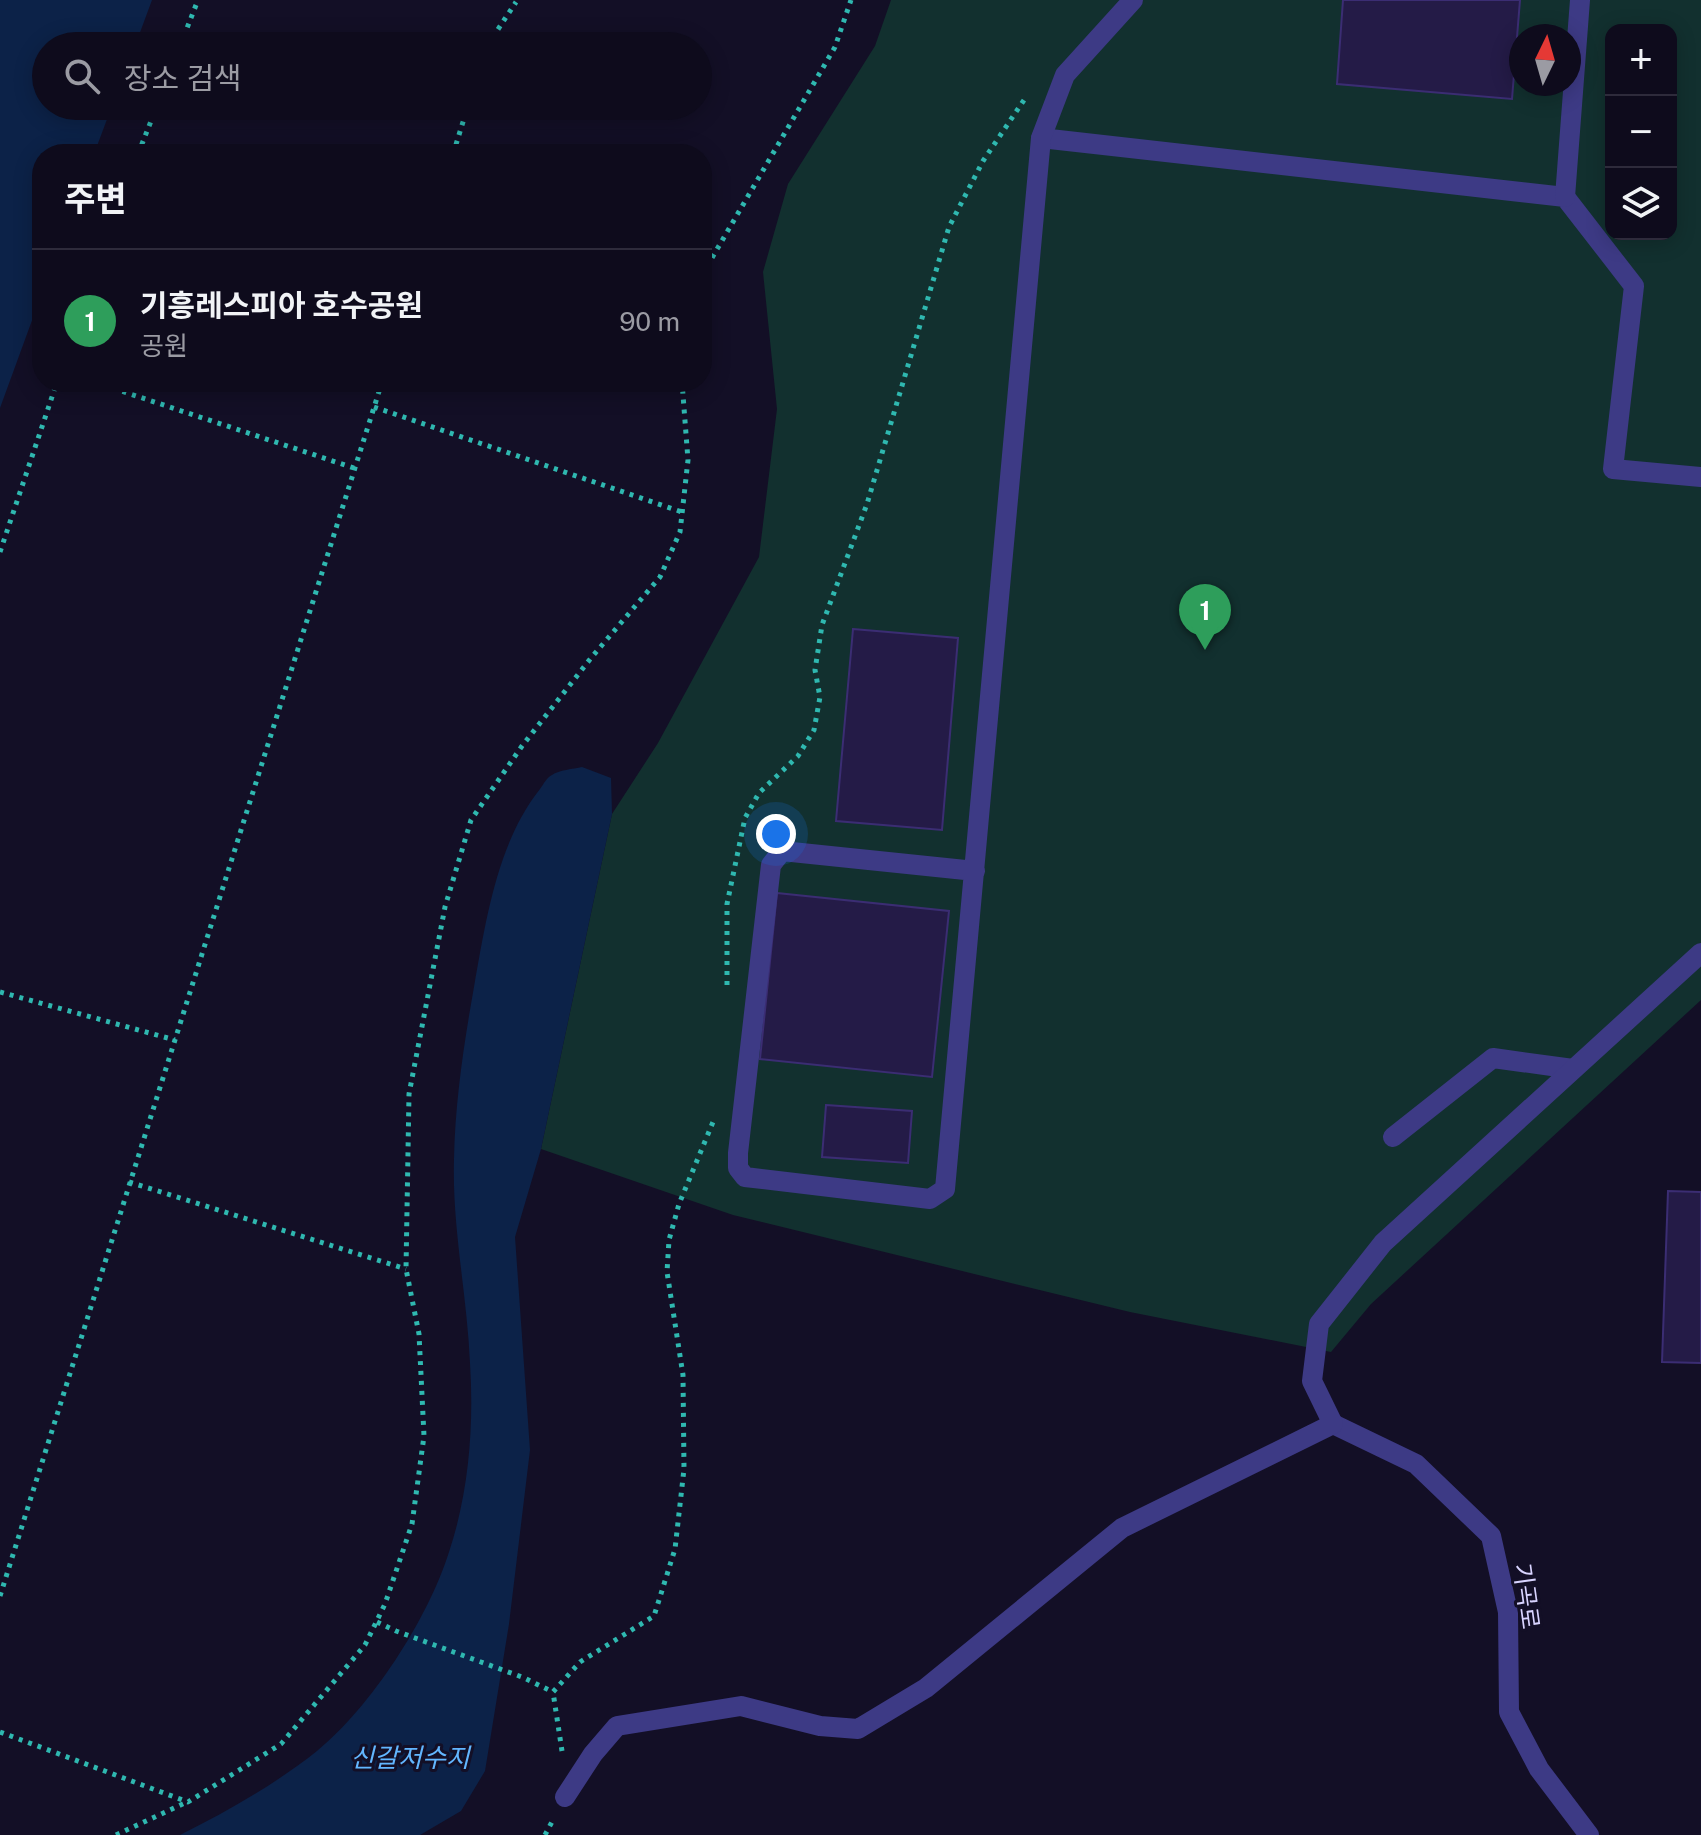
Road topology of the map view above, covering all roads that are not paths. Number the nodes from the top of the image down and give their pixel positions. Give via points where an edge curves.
1 (1133, 0) edge
2 (1580, 0) edge
3 (1041, 138) junction
4 (1565, 197) junction
5 (1701, 477) edge
6 (975, 871) junction
7 (1701, 953) edge
8 (1573, 1069) junction
9 (1393, 1137) dead end
10 (1333, 1424) junction
11 (565, 1797) dead end
12 (1589, 1835) edge

1 - 3 street via 1065,75
2 - 4 street
3 - 4 street
3 - 6 street
4 - 5 street via 1634,286 1613,469
6 - 6 street via 945,1189 930,1199 745,1177 738,1168 738,1153 771,865 782,851
7 - 8 street
8 - 9 street via 1493,1058
8 - 10 street via 1383,1243 1319,1324 1312,1381
10 - 11 street via 1122,1528 926,1688 858,1729 820,1726 741,1706 617,1726
10 - 12 street, 기곡로 via 1416,1464 1491,1536 1508,1612 1509,1712 1539,1769

